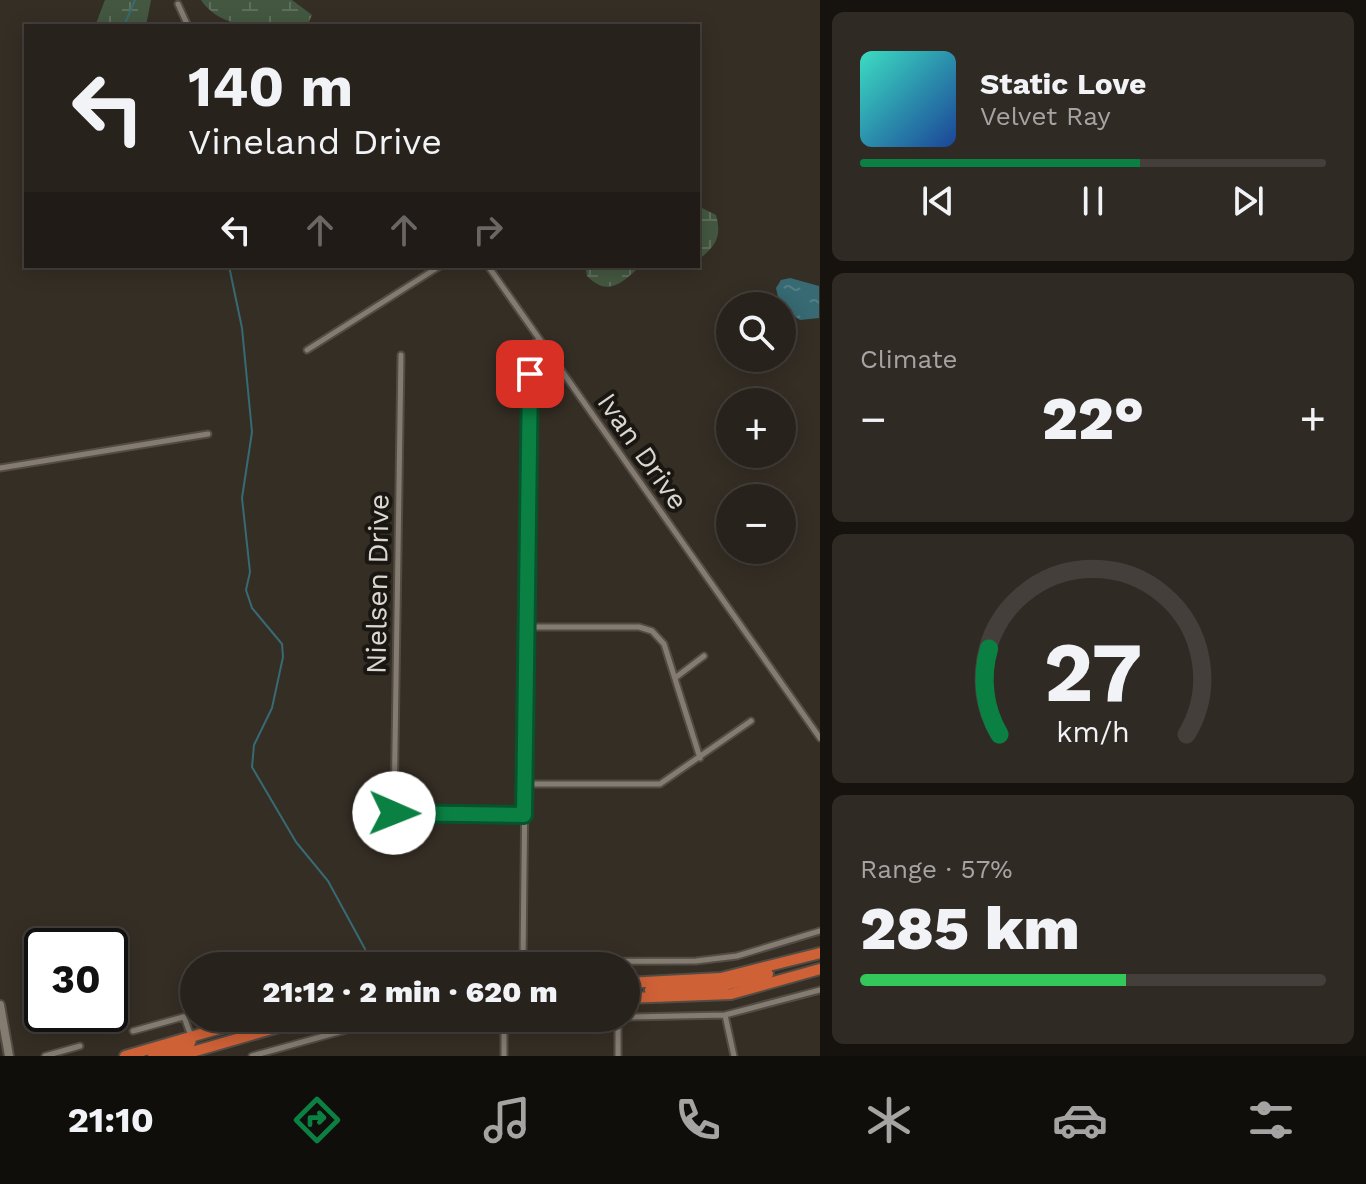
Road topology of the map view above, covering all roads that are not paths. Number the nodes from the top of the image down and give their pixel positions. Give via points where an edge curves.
1 (178, 4) dead end
2 (187, 24) edge
3 (437, 268) edge
4 (489, 268) edge
5 (539, 340) junction
6 (307, 350) dead end
7 (401, 355) dead end
8 (208, 434) dead end
9 (0, 468) edge
10 (526, 627) junction
11 (704, 656) dead end
12 (675, 678) junction
13 (751, 721) dead end
14 (820, 738) edge
15 (700, 758) junction
16 (525, 784) junction
17 (524, 815) junction
18 (820, 931) edge
19 (523, 952) edge
20 (820, 953) edge
21 (640, 961) edge
22 (783, 964) junction
23 (820, 969) edge
24 (640, 983) edge
25 (640, 989) edge
26 (820, 990) edge
27 (640, 997) edge
28 (0, 1005) edge
29 (725, 1015) junction
30 (640, 1017) edge
31 (180, 1018) edge
32 (133, 1031) dead end
33 (190, 1032) edge
34 (209, 1032) edge
35 (266, 1032) edge
36 (339, 1032) edge
37 (504, 1032) edge
38 (618, 1032) edge
39 (192, 1037) junction
40 (80, 1046) dead end
41 (196, 1054) edge
42 (9, 1056) edge
43 (45, 1056) edge
44 (125, 1056) edge
45 (153, 1056) edge
46 (178, 1056) edge
47 (252, 1056) edge
48 (504, 1056) edge
49 (618, 1056) edge
50 (734, 1056) edge

1 - 2 street
3 - 6 street
4 - 5 street, Ivan Drive
5 - 10 street via 530,346
5 - 14 street, Ivan Drive
7 - 17 street, Nielsen Drive via 394,813
8 - 9 street
10 - 12 street via 646,628 661,639
10 - 16 street
11 - 12 street
12 - 15 street
13 - 15 street
15 - 16 street via 652,785
16 - 17 street
17 - 19 street
18 - 21 street via 737,956
20 - 22 highway
22 - 24 highway via 699,981
22 - 25 highway via 775,972 729,984
23 - 27 highway via 731,994
26 - 29 street
28 - 42 street
29 - 30 street
29 - 50 street
31 - 32 street
33 - 39 street
34 - 39 highway
35 - 41 highway
36 - 47 street
37 - 48 street
38 - 49 street
39 - 44 highway
39 - 45 highway via 189,1045
40 - 43 street
41 - 46 highway

